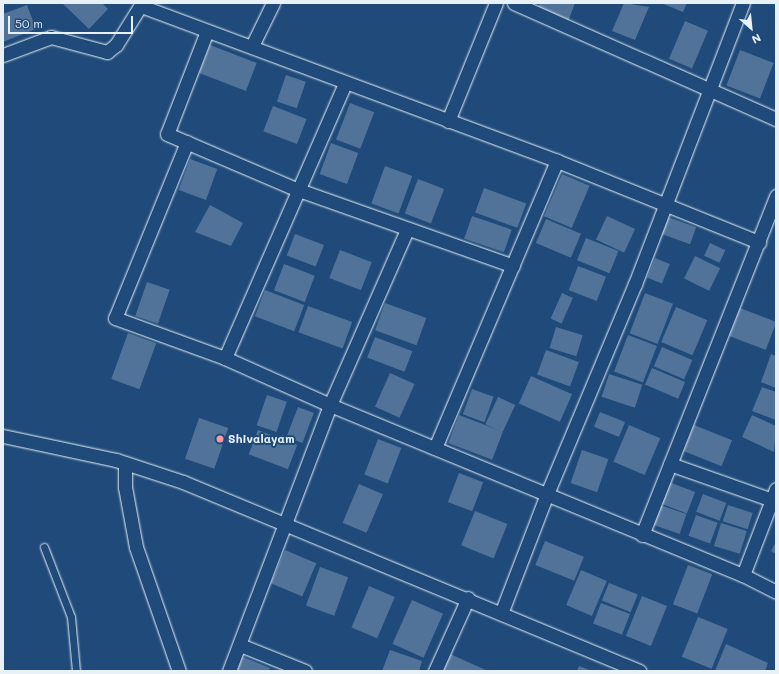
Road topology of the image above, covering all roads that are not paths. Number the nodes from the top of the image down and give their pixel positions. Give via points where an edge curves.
1 (273, 3) edge
2 (496, 3) edge
3 (514, 3) edge
4 (743, 3) edge
5 (141, 4) edge
6 (207, 31) junction
7 (252, 46) junction
8 (3, 55) edge
9 (345, 83) junction
10 (708, 90) junction
11 (776, 119) edge
12 (448, 121) junction
13 (187, 142) junction
14 (558, 161) junction
15 (296, 189) junction
16 (776, 196) edge
17 (666, 205) junction
18 (407, 230) junction
19 (759, 242) junction
20 (513, 266) junction
21 (225, 358) junction
22 (330, 405) junction
23 (3, 436) edge
24 (436, 448) junction
25 (125, 464) junction
26 (670, 464) junction
27 (547, 494) junction
28 (774, 494) edge
29 (284, 524) junction
30 (642, 535) junction
31 (44, 546) dead end
32 (743, 575) junction
33 (776, 592) edge
34 (468, 598) junction
35 (502, 612) junction
36 (240, 645) junction
37 (76, 671) edge
38 (179, 671) edge
39 (229, 671) edge
40 (305, 671) edge
41 (435, 671) edge
42 (639, 671) edge

1 - 7 street
2 - 12 street
3 - 10 street
4 - 10 street
5 - 6 street
5 - 8 street via 116,45 107,52 51,38
6 - 7 street
6 - 13 street via 167,134
7 - 9 street
9 - 12 street
9 - 15 street
10 - 11 street
10 - 17 street
12 - 14 street
13 - 15 street
13 - 21 street via 115,318
14 - 17 street
14 - 20 street
15 - 18 street
15 - 21 street
16 - 19 street
17 - 19 street
17 - 27 street
18 - 20 street
18 - 22 street
19 - 26 street
20 - 24 street
21 - 22 street
22 - 24 street
22 - 29 street
23 - 25 street
24 - 27 street
25 - 29 street via 183,482
25 - 38 street via 125,487 136,547
26 - 28 street
26 - 30 street
27 - 30 street
27 - 35 street
28 - 32 street
29 - 34 street
29 - 36 street
30 - 32 street
31 - 37 lane via 71,617
32 - 33 street
34 - 35 street
34 - 41 street
35 - 42 street
36 - 39 street
36 - 40 street

